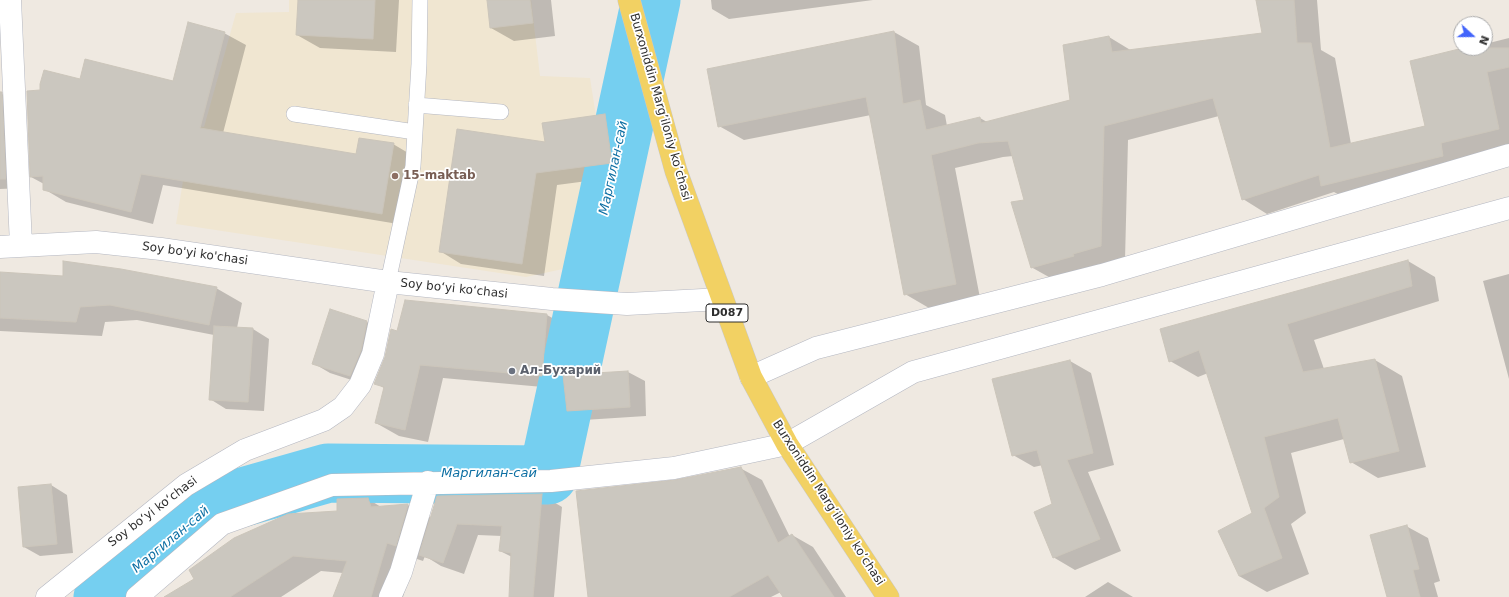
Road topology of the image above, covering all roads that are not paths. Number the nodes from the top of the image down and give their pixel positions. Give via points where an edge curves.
1 (10, 0) edge
2 (420, 0) edge
3 (629, 0) edge
4 (416, 105) junction
5 (501, 112) dead end
6 (294, 114) dead end
7 (415, 132) junction
8 (1509, 155) edge
9 (1509, 208) edge
10 (10, 246) edge
11 (388, 282) junction
12 (722, 299) junction
13 (751, 376) junction
14 (787, 444) junction
15 (428, 482) junction
16 (47, 597) edge
17 (137, 597) edge
18 (390, 597) edge
19 (888, 597) edge

1 - 10 street
2 - 4 lane
3 - 12 main road, Burxoniddin Marg’iloniy ko’chasi / D087 via 676,171
4 - 5 lane
4 - 7 lane
6 - 7 lane
7 - 11 lane via 413,166
8 - 13 street via 1102,275 816,348
9 - 14 street via 914,372
10 - 11 street, Soy bo'yi ko'chasi via 96,242
11 - 12 street, Soy boʻyi koʻchasi via 627,304
11 - 16 street, Soy boʻyi koʻchasi via 373,354 360,385 343,407 324,420 245,450 186,485
12 - 13 main road, Burxoniddin Marg’iloniy ko’chasi / D087
13 - 14 main road, Burxoniddin Marg’iloniy ko’chasi / D087
14 - 15 street via 674,468 574,479
14 - 19 main road, Burxoniddin Marg’iloniy ko’chasi / D087
15 - 17 street via 332,485 222,524
15 - 18 street via 401,572

